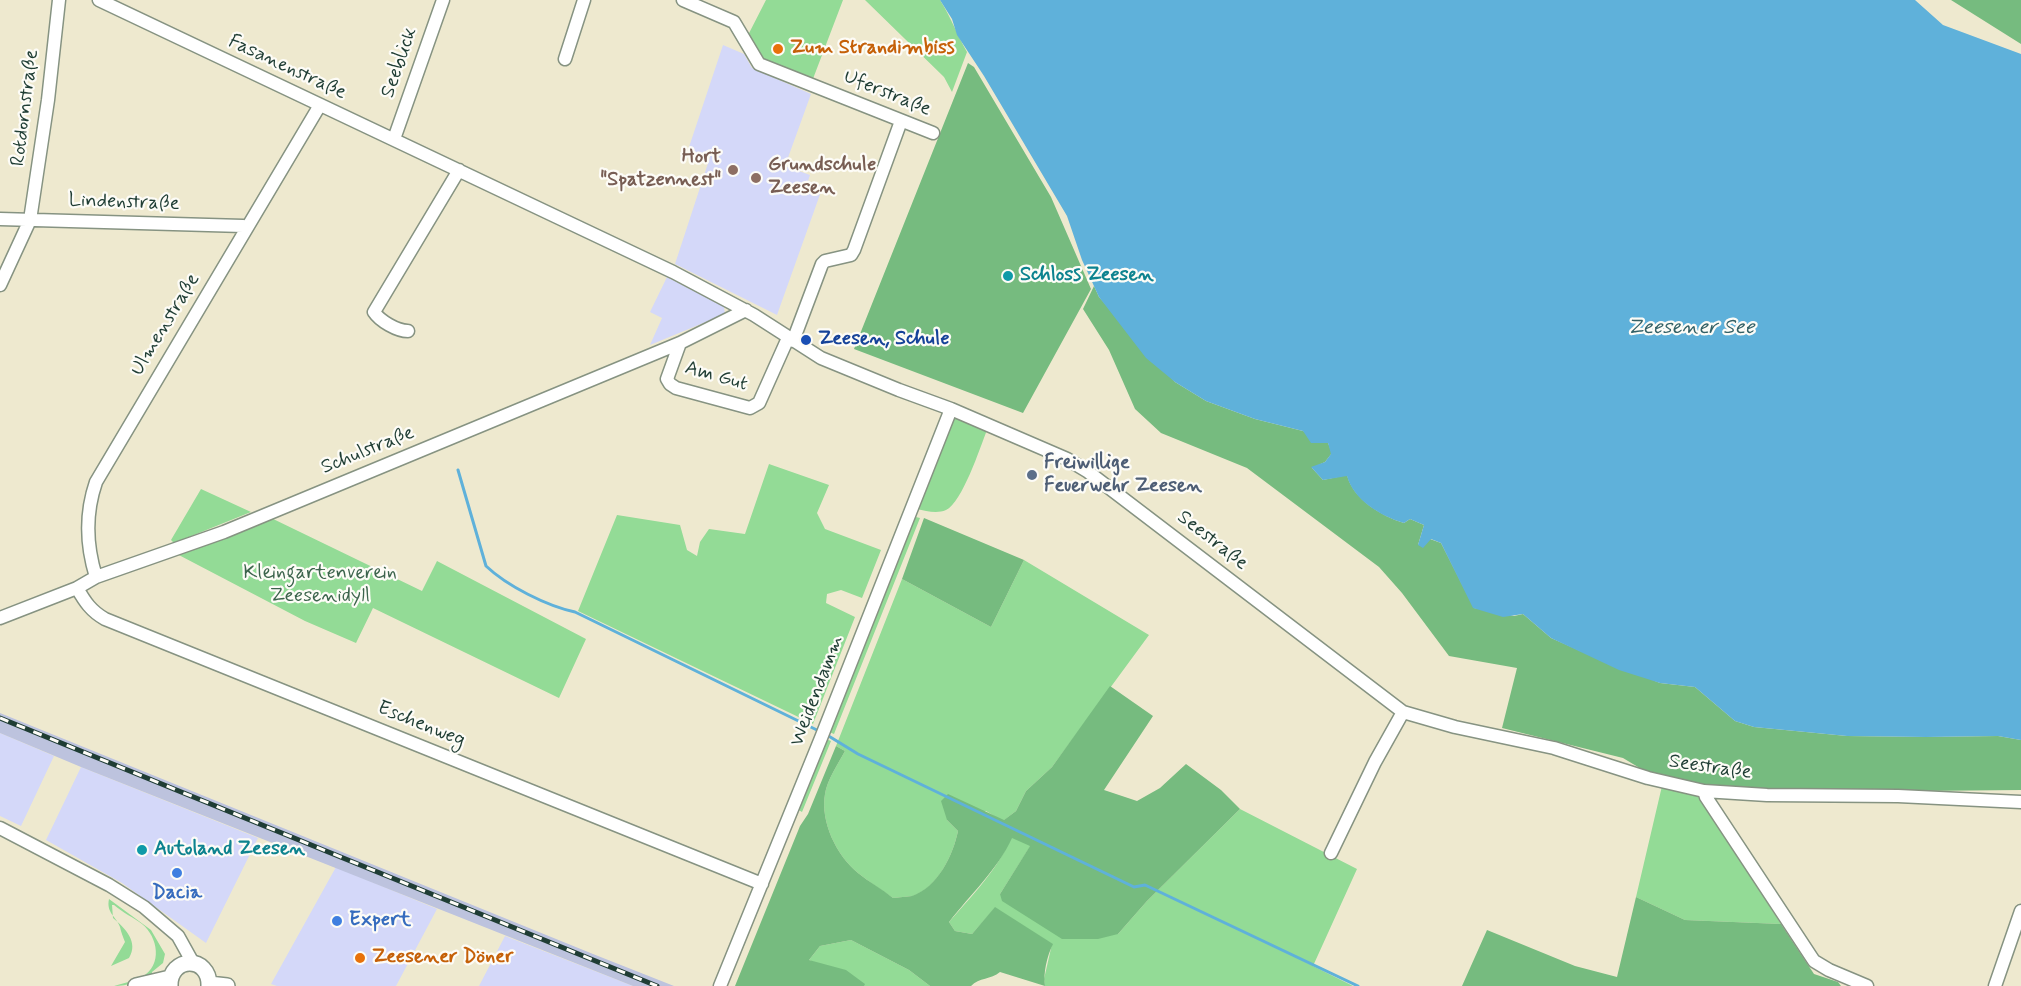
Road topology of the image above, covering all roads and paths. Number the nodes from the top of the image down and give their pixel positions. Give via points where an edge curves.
1 (59, 0) edge
2 (99, 0) edge
3 (442, 0) edge
4 (584, 0) edge
5 (683, 0) edge
6 (565, 59) dead end
7 (320, 105) junction
8 (901, 121) junction
9 (933, 134) dead end
10 (394, 139) junction
11 (459, 170) junction
12 (0, 219) edge
13 (30, 220) junction
14 (246, 228) junction
15 (0, 285) edge
16 (746, 310) junction
17 (408, 331) dead end
18 (790, 339) junction
19 (680, 343) junction
20 (951, 409) junction
21 (96, 577) junction
22 (77, 588) junction
23 (0, 618) edge
24 (1403, 712) junction
25 (1704, 791) junction
26 (2021, 802) edge
27 (0, 828) edge
28 (1331, 854) dead end
29 (762, 884) junction
30 (2021, 911) edge
31 (188, 964) junction
32 (170, 982) edge
33 (209, 985) edge
34 (136, 986) edge
35 (227, 986) edge
36 (720, 986) edge
37 (1867, 986) edge
38 (1995, 986) edge

1 - 13 street, Rotdornstraße
2 - 7 street, Fasanenstraße
3 - 10 street, Seeblick
4 - 6 street
5 - 8 street, Uferstraße via 734,22 759,64
7 - 10 street, Fasanenstraße
7 - 14 street, Ulmenstraße
8 - 9 street, Uferstraße
8 - 18 street via 854,250 822,264
10 - 11 street, Fasanenstraße
11 - 16 street, Fasanenstraße
11 - 17 street via 374,312 401,331
12 - 13 street, Lindenstraße
13 - 14 street, Lindenstraße
13 - 15 street, Rotdornstraße
14 - 21 street, Ulmenstraße via 96,482 87,525
16 - 18 street, Fasanenstraße
16 - 19 street, Schulstraße
18 - 19 street, Am Gut via 759,403 750,408 670,384 667,380
18 - 20 street, Seestraße via 821,358
19 - 21 street, Schulstraße via 224,532
20 - 24 street, Seestraße via 1087,471
20 - 29 street, Weidendamm
21 - 22 street, Schulstraße
22 - 23 street, Schulstraße
22 - 29 street, Eschenweg via 87,605 105,619
24 - 25 street, Seestraße via 1554,748
24 - 28 street
25 - 26 street, Seestraße
25 - 37 street via 1814,961
27 - 31 street via 139,903 178,936
29 - 36 street, Weidendamm
30 - 38 street
31 - 32 main road via 177,968
31 - 33 main road via 199,965 207,973
32 - 34 main road
33 - 35 main road

